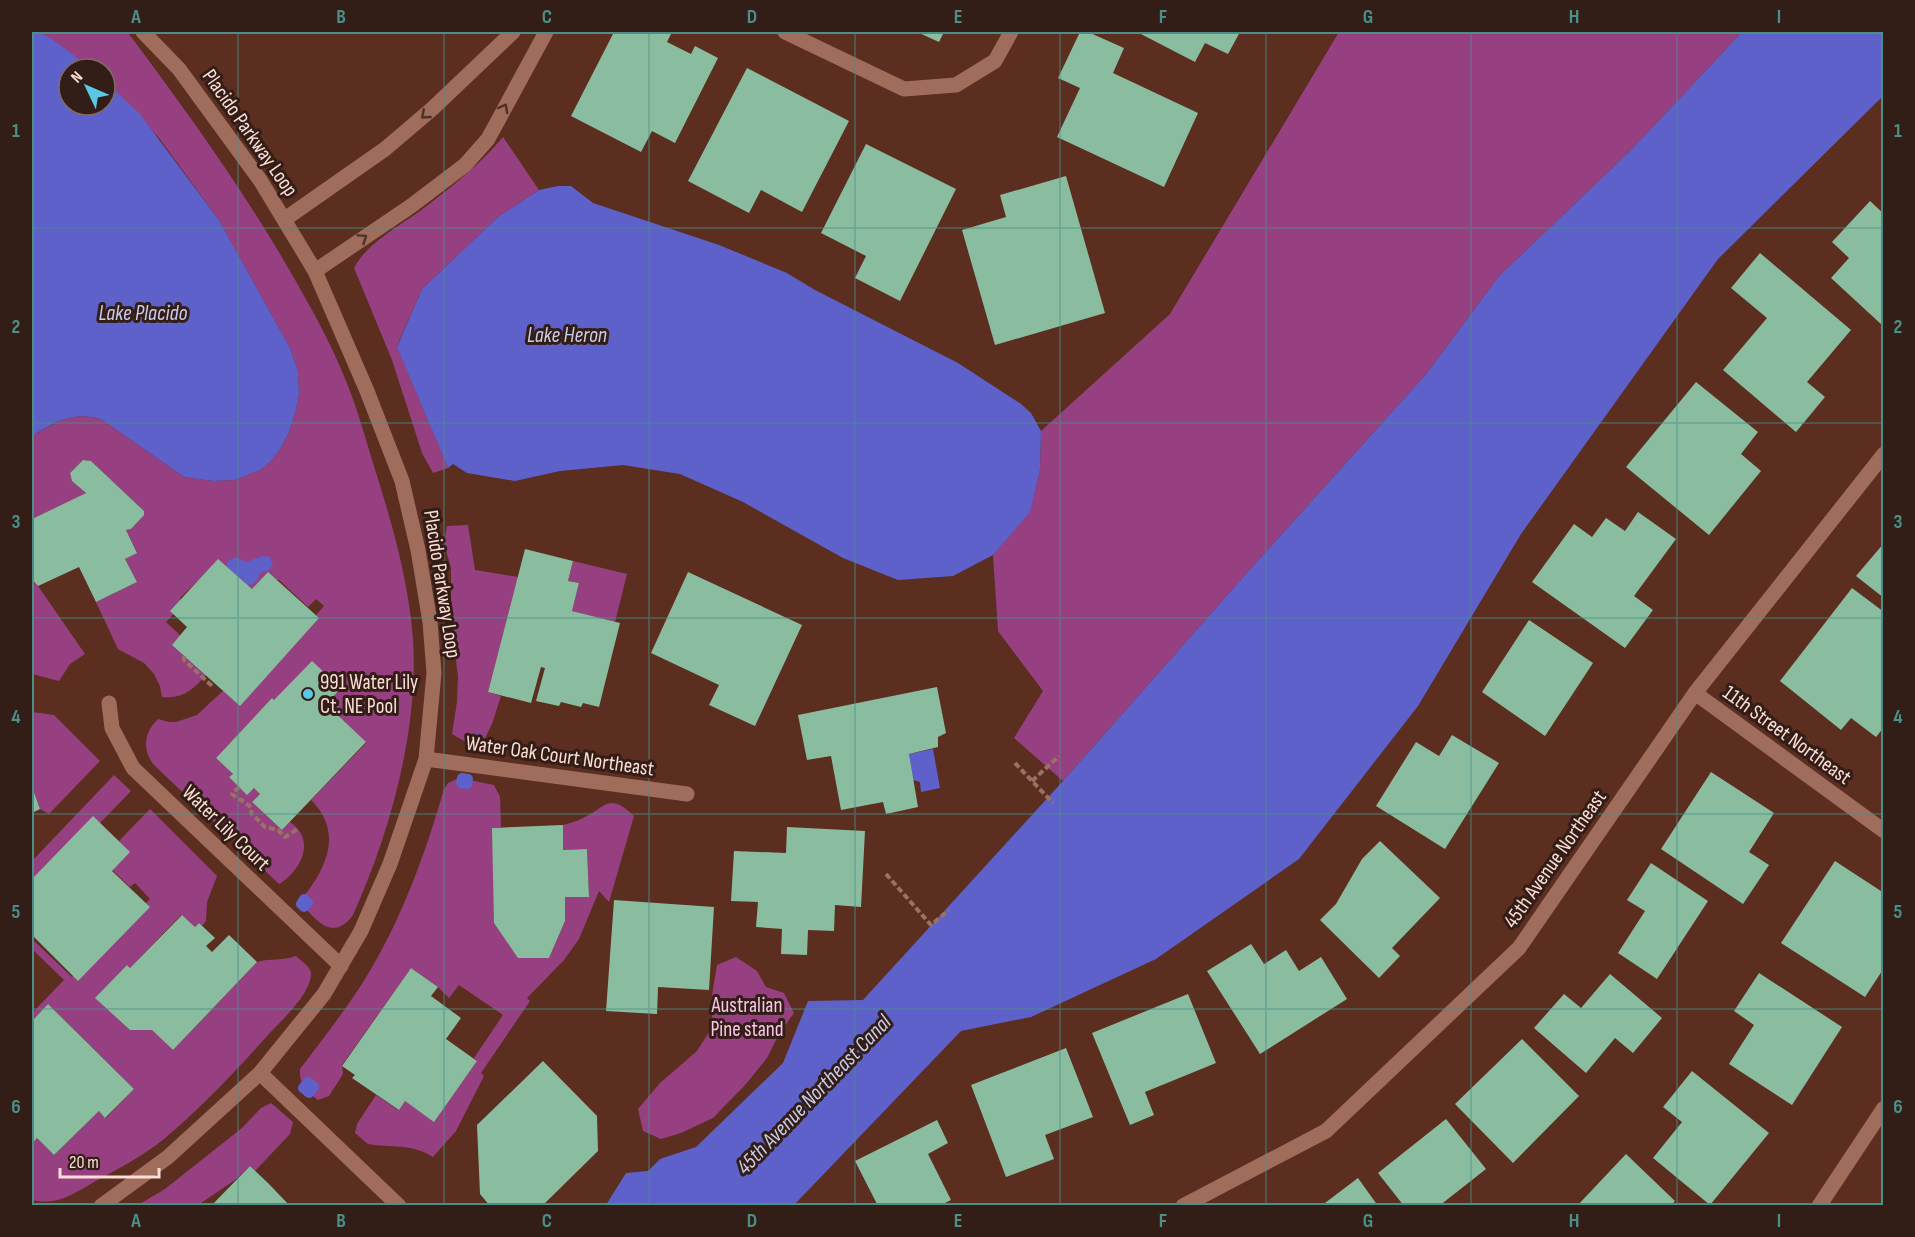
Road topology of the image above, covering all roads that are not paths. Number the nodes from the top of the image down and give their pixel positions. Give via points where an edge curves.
1 (143, 32) edge
2 (513, 32) edge
3 (546, 32) edge
4 (785, 32) edge
5 (1011, 32) edge
6 (285, 219) junction
7 (315, 271) junction
8 (1884, 454) edge
9 (1695, 693) junction
10 (109, 703) dead end
11 (426, 759) junction
12 (687, 794) dead end
13 (1884, 831) edge
14 (341, 966) junction
15 (260, 1073) junction
16 (1884, 1108) edge
17 (101, 1206) edge
18 (399, 1206) edge
19 (1183, 1206) edge
20 (1820, 1206) edge

1 - 6 street, Placido Parkway Loop via 179,69
2 -> 6 street via 385,149
7 -> 3 street via 465,165 488,139
4 - 5 street via 904,89 956,85 995,61
6 - 7 street, Placido Parkway Loop
7 - 11 street, Placido Parkway Loop via 402,481 418,550 434,672
8 - 9 street, 45th Avenue Northeast
9 - 13 street, 11th Street Northeast
9 - 19 street, 45th Avenue Northeast via 1519,948 1326,1131
10 - 14 street, Water Lily Court via 112,728 133,768
11 - 12 street, Water Oak Court Northeast
11 - 14 street, Placido Parkway Loop via 390,864
14 - 15 street, Placido Parkway Loop via 324,994
15 - 17 street, Placido Parkway Loop via 168,1157
15 - 18 street
16 - 20 street

